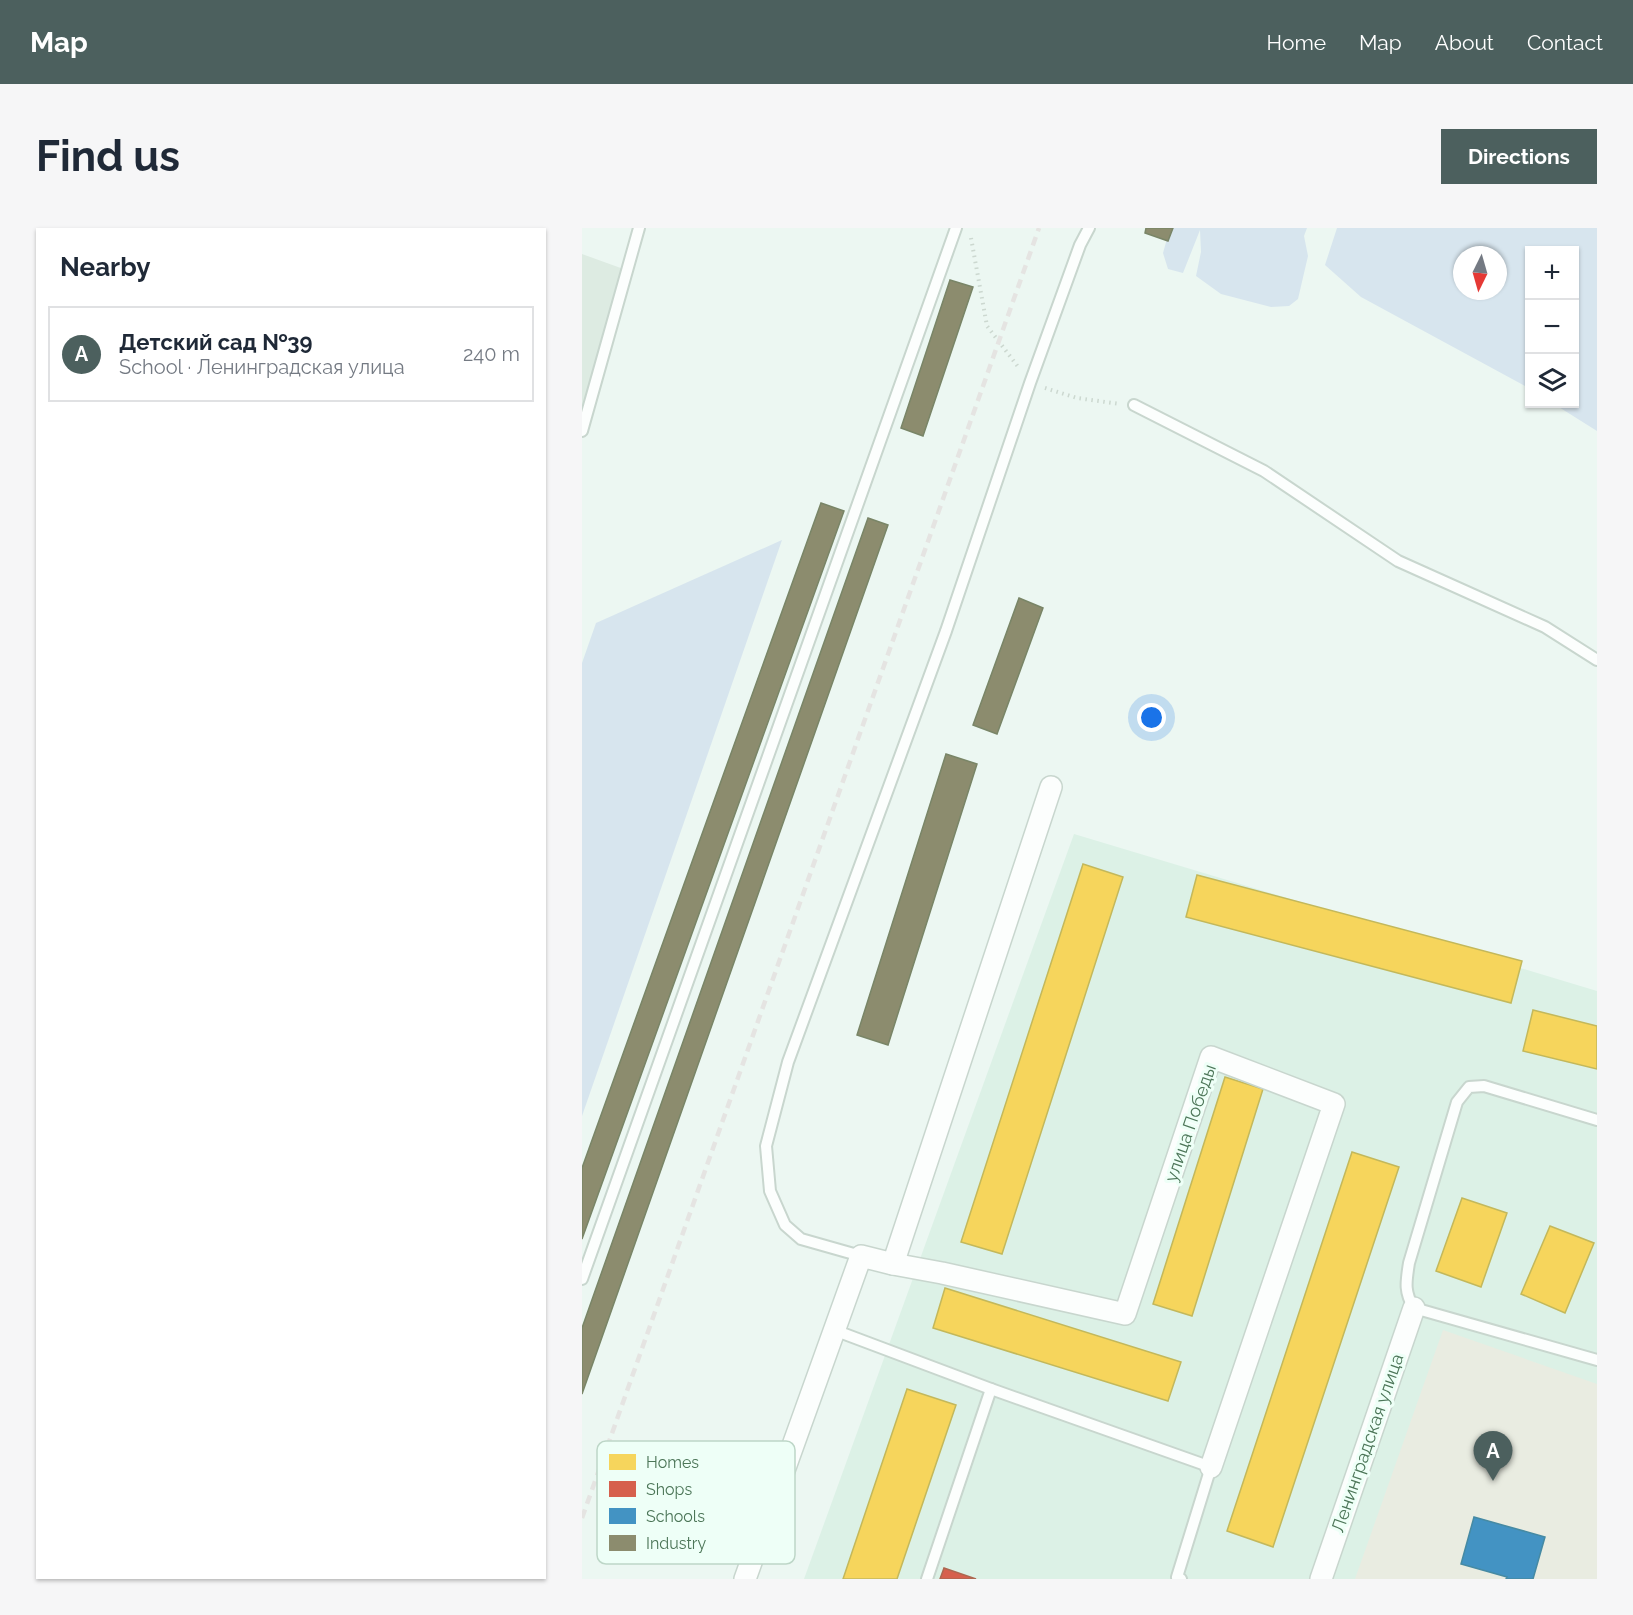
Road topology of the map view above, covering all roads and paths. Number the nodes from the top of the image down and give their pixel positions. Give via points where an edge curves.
1 (639, 228) edge
2 (956, 228) edge
3 (1089, 228) edge
4 (1134, 405) dead end
5 (582, 431) edge
6 (1597, 660) edge
7 (1051, 788) dead end
8 (1597, 1120) edge
9 (861, 1256) junction
10 (893, 1264) junction
11 (582, 1279) edge
12 (1414, 1308) junction
13 (834, 1330) junction
14 (1597, 1360) edge
15 (991, 1389) junction
16 (794, 1441) edge
17 (1211, 1467) junction
18 (750, 1564) edge
19 (745, 1579) edge
20 (927, 1579) edge
21 (1181, 1579) edge
22 (1321, 1579) edge

1 - 5 lane
2 - 11 lane
3 - 9 lane via 788,1062 766,1146 770,1191 785,1225 801,1239
4 - 6 lane via 1264,471 1398,561 1545,627
7 - 10 street
8 - 12 lane via 1484,1086 1469,1087 1456,1102 1409,1263 1406,1286
9 - 10 street, улица Победы
9 - 13 street
10 - 17 street, улица Победы via 1125,1314 1211,1057 1334,1104
12 - 14 lane
12 - 22 street, Ленинградская улица
13 - 15 lane
13 - 16 street
15 - 17 lane
15 - 20 lane
17 - 21 lane via 1177,1577
18 - 19 street

